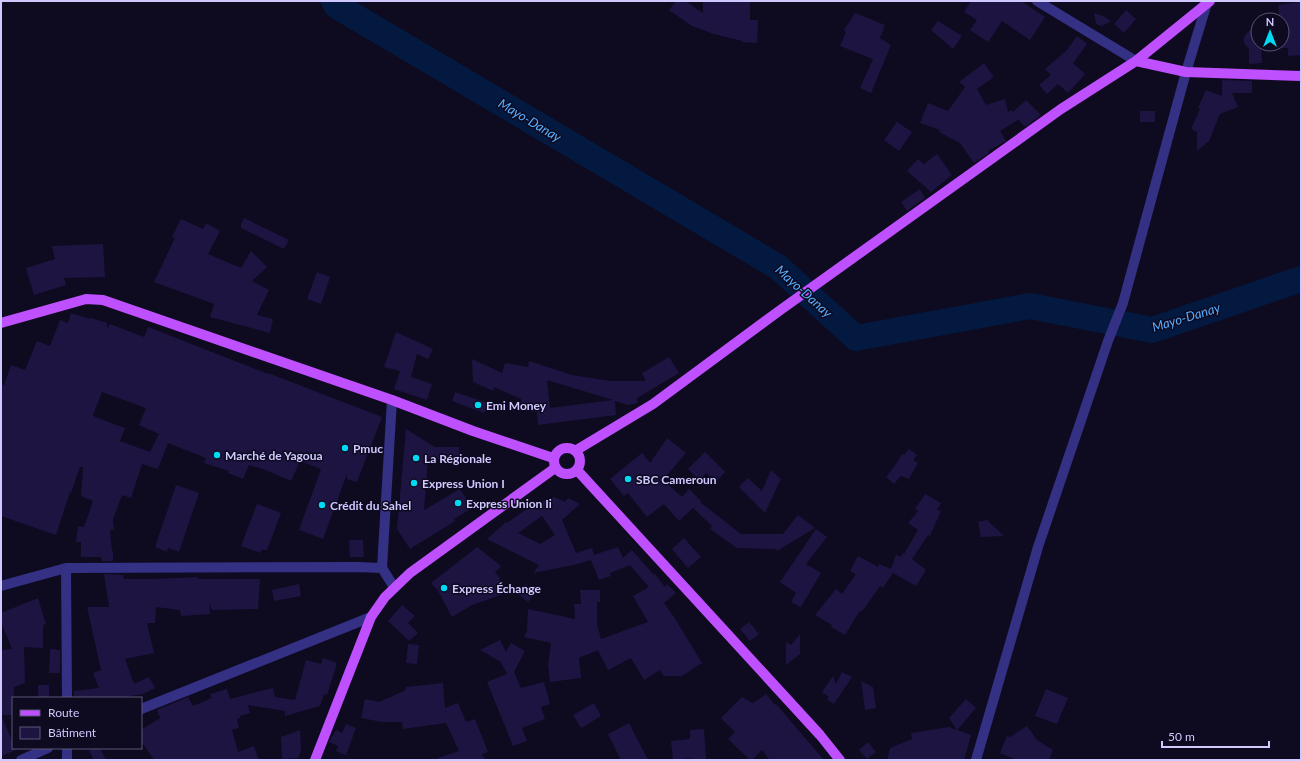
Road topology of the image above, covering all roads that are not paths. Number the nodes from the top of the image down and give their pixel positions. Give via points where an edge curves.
1 (1037, 1) edge
2 (1208, 2) edge
3 (1136, 61) junction
4 (1186, 72) junction
5 (1301, 76) edge
6 (1, 323) edge
7 (392, 400) junction
8 (575, 451) junction
9 (554, 463) junction
10 (577, 470) junction
11 (66, 568) junction
12 (382, 568) junction
13 (1, 586) edge
14 (394, 587) junction
15 (371, 617) junction
16 (68, 697) edge
17 (142, 709) edge
18 (46, 749) edge
19 (67, 749) edge
20 (21, 760) edge
21 (67, 760) edge
22 (315, 760) edge
23 (840, 760) edge
24 (976, 760) edge

1 - 3 street
2 - 3 main road
2 - 4 street
3 - 4 main road
3 - 8 main road via 1061,109 653,404
4 - 5 main road
4 - 24 street via 1123,303 1038,547
6 - 7 main road via 86,300 103,300
7 - 9 main road
7 - 12 street
8 - 9 main road via 570,448 560,450
8 - 10 main road via 580,460
9 - 10 main road via 563,475
9 - 14 main road via 478,525 440,550
10 - 23 main road
11 - 12 street
11 - 13 street
11 - 16 street
12 - 14 street
14 - 15 main road
15 - 17 street
15 - 22 main road
18 - 20 street
19 - 21 street

